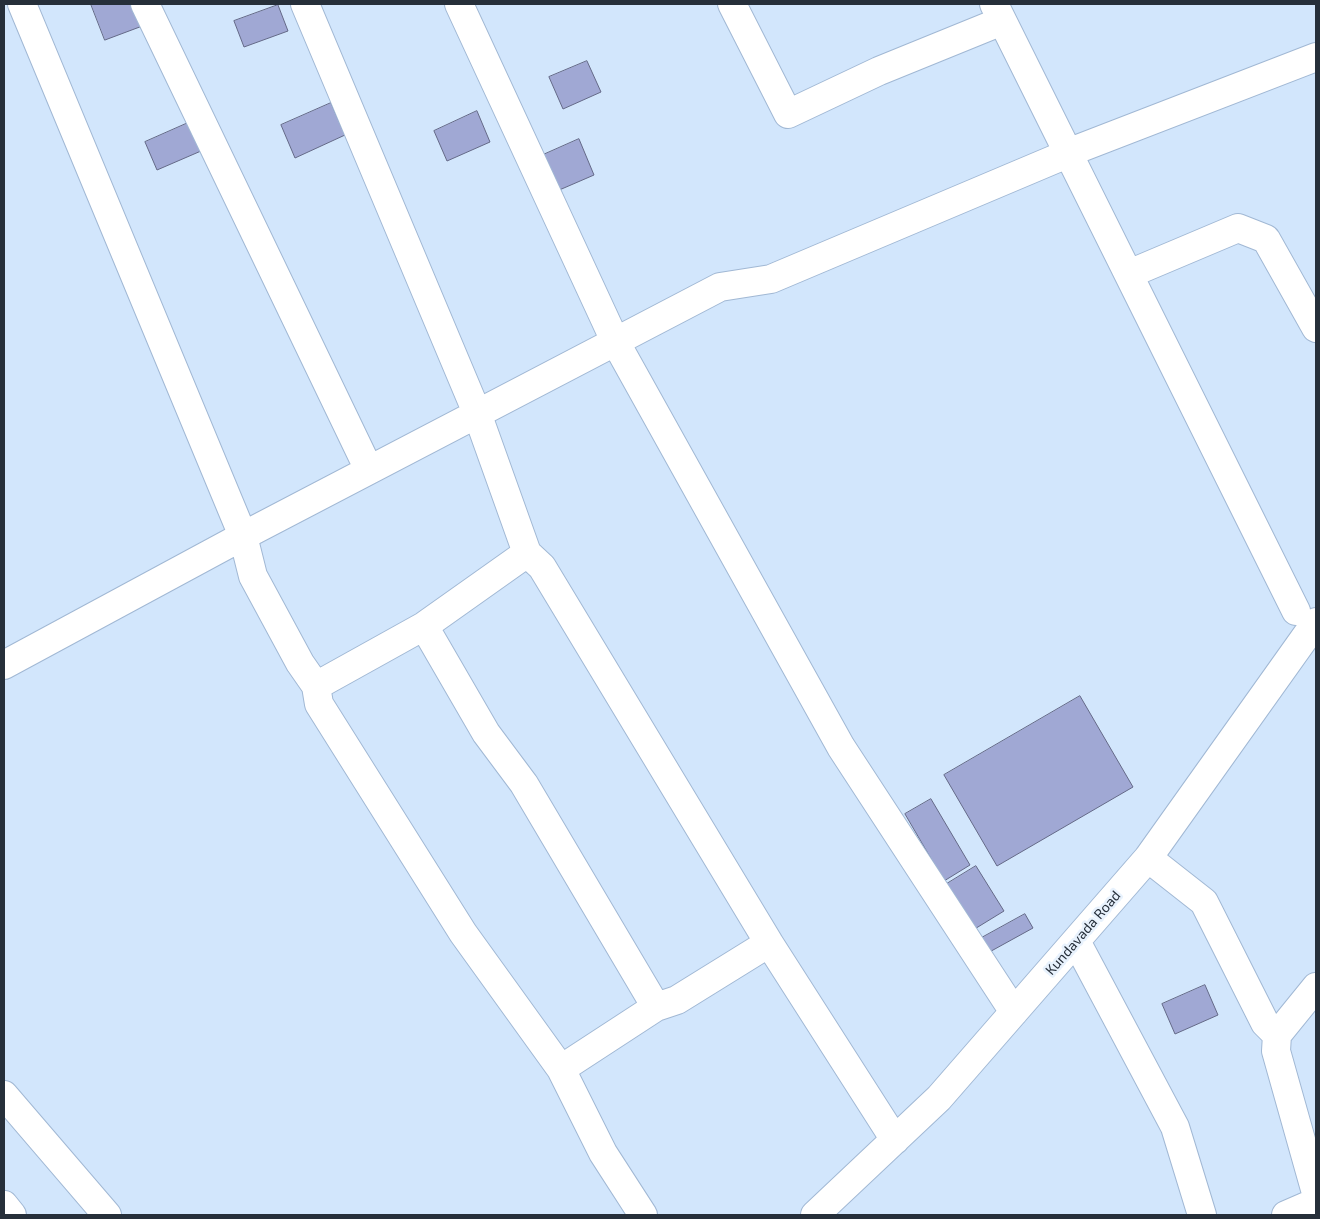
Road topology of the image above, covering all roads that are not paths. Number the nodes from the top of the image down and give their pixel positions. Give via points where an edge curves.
1 (22, 4) edge
2 (145, 4) edge
3 (305, 4) edge
4 (459, 4) edge
5 (732, 4) edge
6 (998, 12) edge
7 (1316, 58) edge
8 (1067, 151) junction
9 (1129, 274) junction
10 (1316, 328) edge
11 (615, 341) junction
12 (477, 413) junction
13 (369, 470) junction
14 (243, 536) junction
15 (527, 553) junction
16 (1306, 616) edge
17 (424, 626) junction
18 (4, 665) edge
19 (316, 686) junction
20 (1148, 858) junction
21 (1076, 941) junction
22 (770, 943) junction
23 (1316, 987) edge
24 (656, 1007) junction
25 (1014, 1012) junction
26 (1276, 1035) junction
27 (561, 1069) junction
28 (4, 1095) edge
29 (895, 1140) junction
30 (1316, 1193) edge
31 (1316, 1202) edge
32 (4, 1205) edge
33 (12, 1215) edge
34 (107, 1215) edge
35 (643, 1215) edge
36 (815, 1215) edge
37 (1202, 1215) edge
38 (1286, 1215) edge

1 - 14 street
2 - 13 street
3 - 12 street
4 - 11 street
5 - 6 street via 788,114
6 - 8 street
7 - 8 street
8 - 9 street
8 - 11 street via 1067,154 771,279 720,287
9 - 10 street via 1238,228 1266,239
9 - 16 street
11 - 12 street
11 - 25 street via 841,747
12 - 13 street
12 - 15 street
13 - 14 street
14 - 18 street
14 - 19 street via 253,576
15 - 17 street
15 - 22 street via 542,567
16 - 20 street, Kundavada Road
17 - 19 street
17 - 24 street via 486,733 524,784
19 - 27 street via 319,704 463,933
20 - 21 street, Kundavada Road
20 - 26 street via 1204,902 1265,1023
21 - 25 street, Kundavada Road
21 - 37 street via 1175,1127
22 - 24 street via 677,1000
22 - 29 street
23 - 26 street
24 - 27 street
25 - 29 street, Kundavada Road via 939,1098
26 - 30 street via 1276,1051
27 - 35 street via 604,1153
28 - 34 street
29 - 36 street, Kundavada Road
31 - 38 street
32 - 33 street

